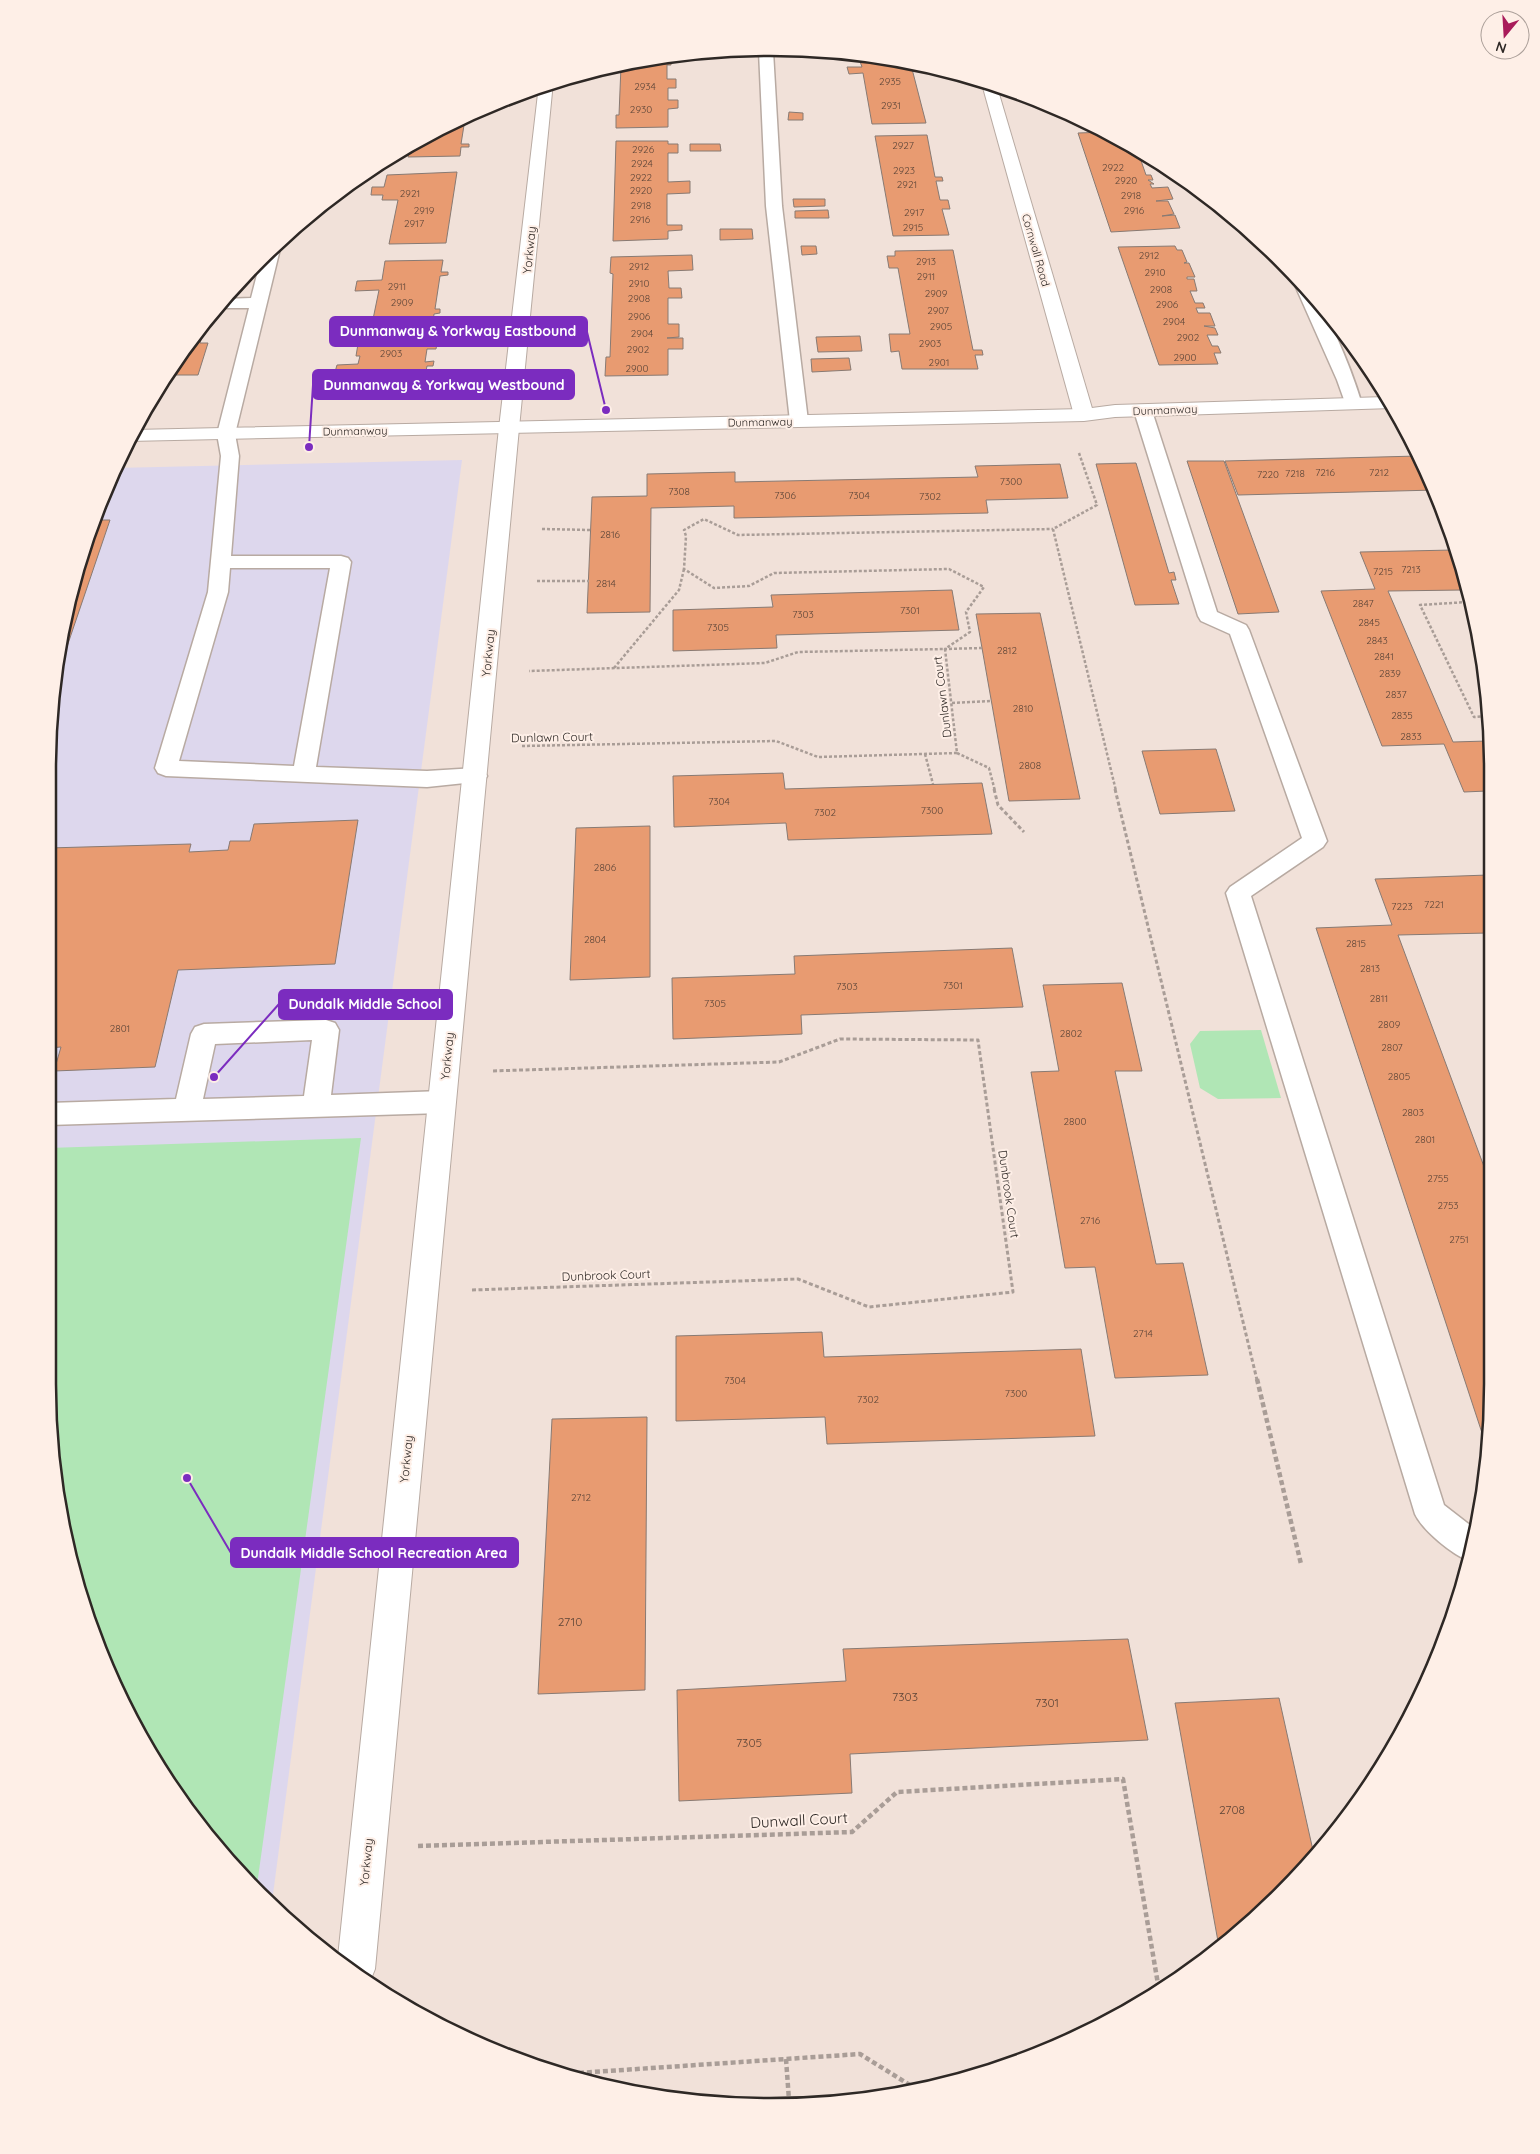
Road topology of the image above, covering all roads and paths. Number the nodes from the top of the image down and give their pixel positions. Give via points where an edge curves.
1 (766, 56) edge
2 (991, 92) edge
3 (546, 93) edge
4 (269, 261) edge
5 (260, 303) junction
6 (229, 304) edge
7 (1312, 305) edge
8 (1382, 403) edge
9 (1353, 404) junction
10 (1143, 411) junction
11 (1084, 415) junction
12 (799, 421) junction
13 (509, 428) junction
14 (226, 434) junction
15 (140, 436) edge
16 (1077, 445) dead end
17 (1053, 529) junction
18 (541, 530) dead end
19 (591, 530) dead end
20 (221, 562) junction
21 (684, 569) junction
22 (537, 581) dead end
23 (588, 581) dead end
24 (1463, 602) edge
25 (982, 648) dead end
26 (945, 649) junction
27 (614, 668) junction
28 (486, 672) junction
29 (992, 701) dead end
30 (952, 703) junction
31 (1481, 716) edge
32 (478, 747) junction
33 (957, 753) junction
34 (926, 754) junction
35 (304, 773) junction
36 (476, 776) junction
37 (932, 784) dead end
38 (1024, 832) dead end
39 (445, 1073) junction
40 (442, 1102) junction
41 (316, 1105) junction
42 (187, 1110) junction
43 (56, 1114) edge
44 (423, 1291) junction
45 (1466, 1542) edge
46 (1301, 1564) dead end
47 (368, 1848) junction
48 (356, 1965) edge
49 (1158, 1983) edge
50 (786, 2059) junction
51 (584, 2073) edge
52 (908, 2084) edge
53 (789, 2097) edge

1 - 12 lane via 774,206
2 - 11 street, Cornwall Road
3 - 13 street, Yorkway
4 - 5 lane
5 - 6 lane
5 - 14 lane
7 - 9 lane via 1346,380
8 - 9 street, Dunmanway
9 - 10 street, Dunmanway
10 - 11 street, Dunmanway
10 - 45 lane via 1208,616 1239,630 1315,841 1238,893 1431,1514
11 - 12 street, Dunmanway
12 - 13 street, Dunmanway
13 - 14 street, Dunmanway
13 - 28 street, Yorkway
14 - 15 street, Dunmanway
14 - 20 lane via 230,456
16 - 17 path via 1097,506
17 - 21 path via 738,535 704,519 684,530
17 - 46 path
18 - 19 path
20 - 35 lane via 341,562
20 - 35 lane via 218,592 166,768
21 - 26 path via 714,588 749,586 774,573 950,569 984,587 966,612 970,632
21 - 27 path via 679,590
22 - 23 path
24 - 31 path via 1420,605 1474,717
25 - 26 path
26 - 27 path, Dunlawn Court via 798,652 766,663
26 - 30 path, Dunlawn Court
27 - 28 path, Dunlawn Court
28 - 32 street, Yorkway
29 - 30 path
30 - 33 path, Dunlawn Court
32 - 34 path, Dunlawn Court via 776,741 818,757
32 - 36 street, Yorkway
33 - 34 path, Dunlawn Court
33 - 38 path via 989,768 998,805
34 - 37 path
35 - 36 lane via 426,779
36 - 39 street, Yorkway
39 - 40 street, Yorkway
39 - 44 path, Dunbrook Court via 779,1062 840,1039 978,1040 1013,1292 869,1307 798,1280
40 - 41 lane
40 - 44 street, Yorkway
41 - 42 lane
41 - 42 lane via 326,1030 204,1034
42 - 43 lane
44 - 47 street, Yorkway
47 - 48 street, Yorkway
47 - 49 path, Dunwall Court via 852,1832 896,1792 1123,1779
50 - 51 path
50 - 52 path via 860,2054
50 - 53 path

